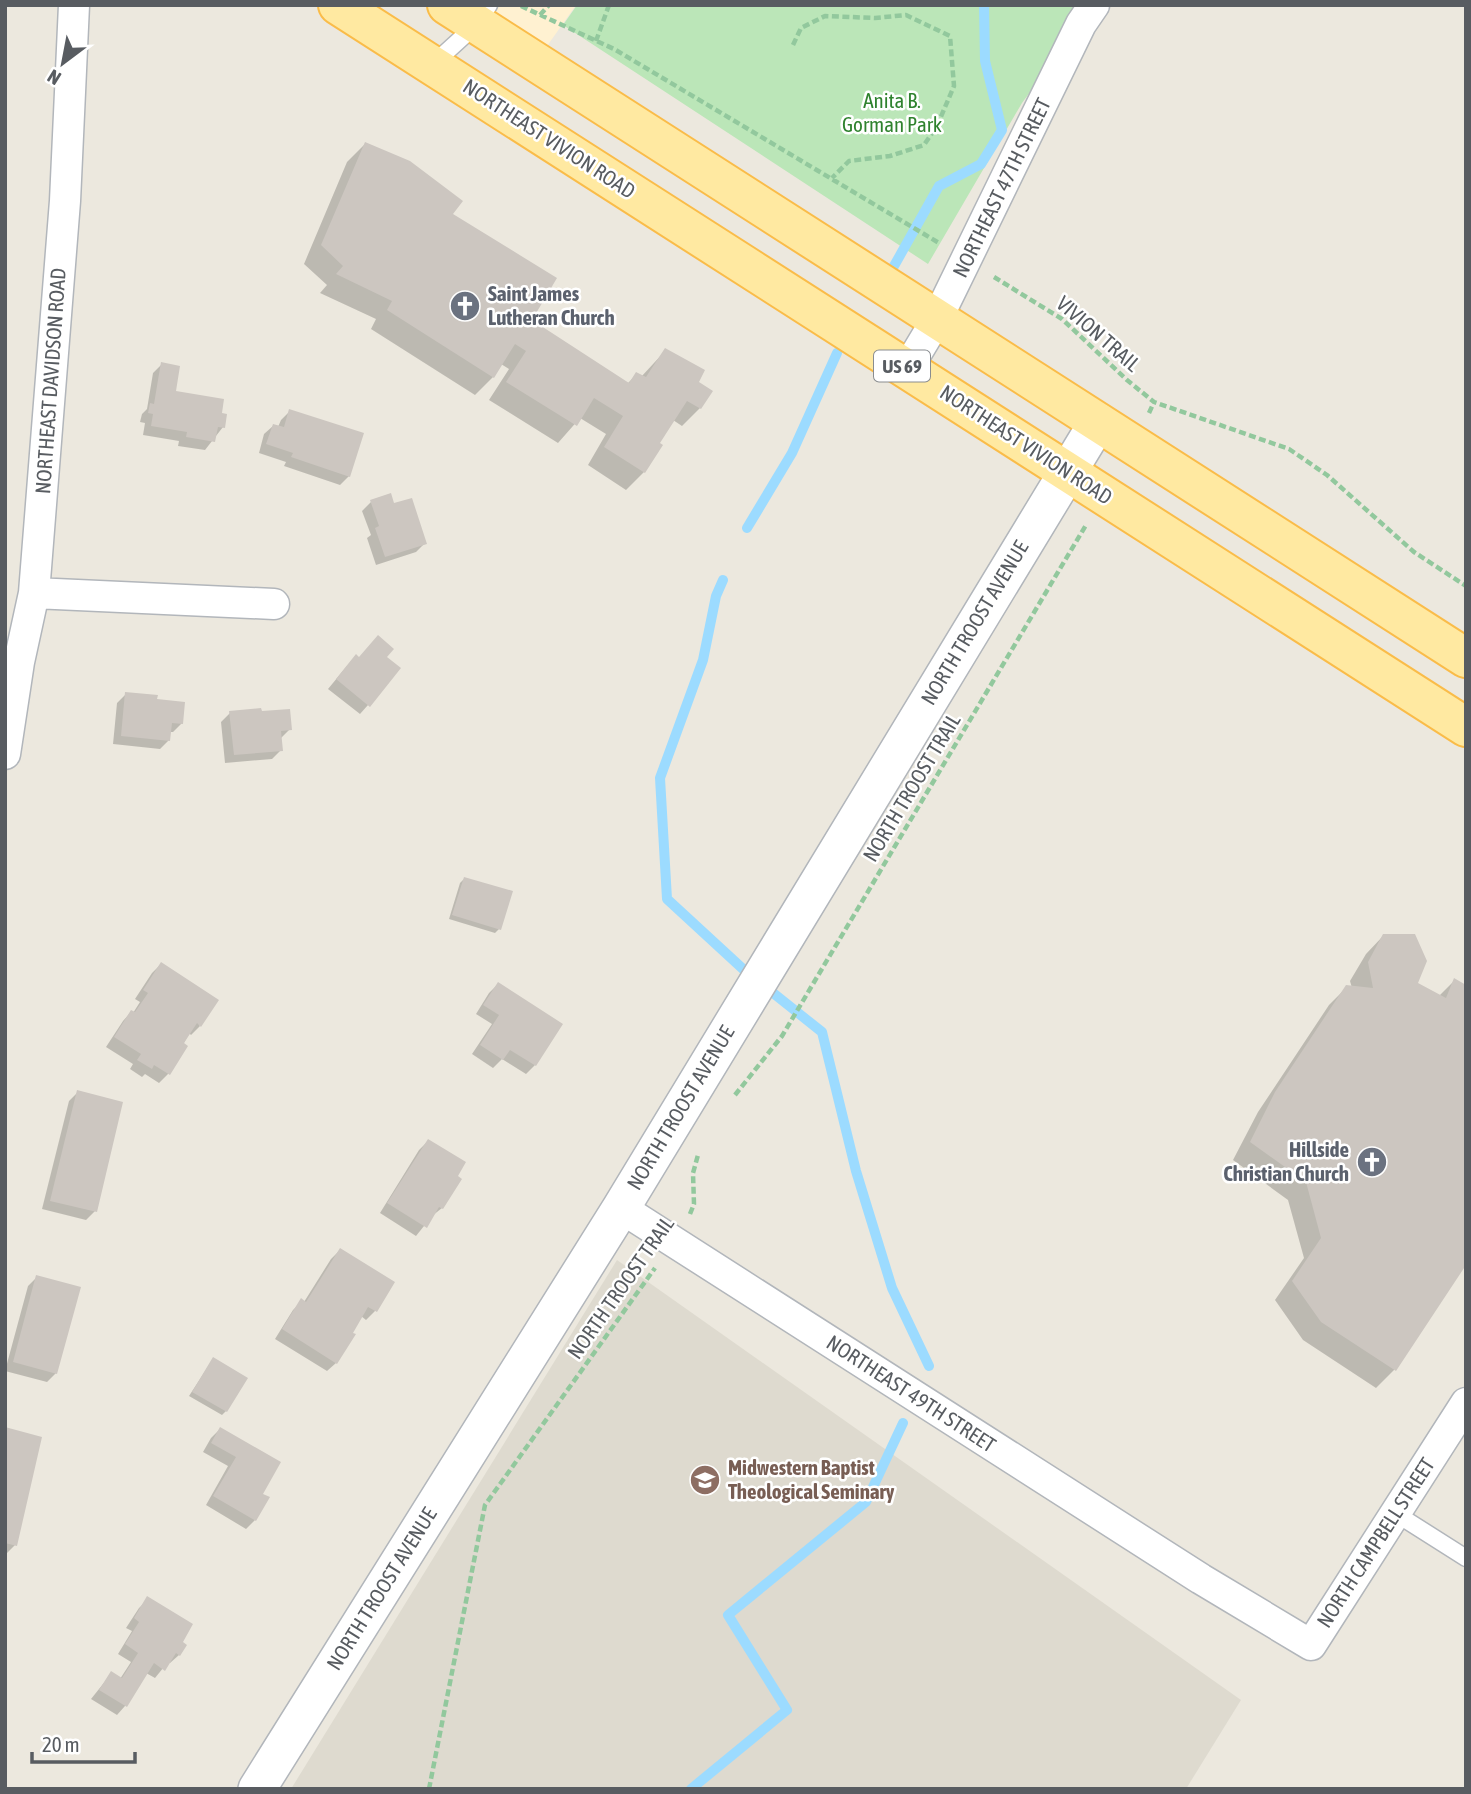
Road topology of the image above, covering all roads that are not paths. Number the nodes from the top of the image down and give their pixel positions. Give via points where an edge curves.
1 (74, 5) edge
2 (338, 5) edge
3 (1094, 5) edge
4 (471, 12) edge
5 (432, 65) junction
6 (937, 319) junction
7 (906, 369) junction
8 (1098, 422) junction
9 (1067, 472) junction
10 (34, 593) junction
11 (274, 604) dead end
12 (1466, 658) edge
13 (1466, 727) edge
14 (5, 754) edge
15 (621, 1208) junction
16 (1466, 1403) edge
17 (1395, 1513) junction
18 (1466, 1558) edge
19 (1201, 1579) joint
20 (257, 1789) edge

1 - 10 street, NORTHEAST DAVIDSON ROAD via 65,201
2 - 5 main road, NORTHEAST VIVION ROAD / US 69
3 - 6 street, NORTHEAST 47TH STREET via 957,253
4 - 5 lane
4 - 6 main road, US 69
5 - 7 main road, NORTHEAST VIVION ROAD / US 69
6 - 7 street, NORTHEAST 47TH STREET
6 - 8 main road, US 69
7 - 9 main road, NORTHEAST VIVION ROAD / US 69
8 - 9 street, NORTH TROOST AVENUE
8 - 12 main road, US 69
9 - 13 main road, NORTHEAST VIVION ROAD / US 69
9 - 15 street, NORTH TROOST AVENUE
10 - 11 street
10 - 14 street, NORTHEAST DAVIDSON ROAD
15 - 19 street, NORTHEAST 49TH STREET
15 - 20 street, NORTH TROOST AVENUE
16 - 17 street, NORTH CAMPBELL STREET
17 - 18 lane
17 - 19 street, NORTH CAMPBELL STREET via 1311,1645

